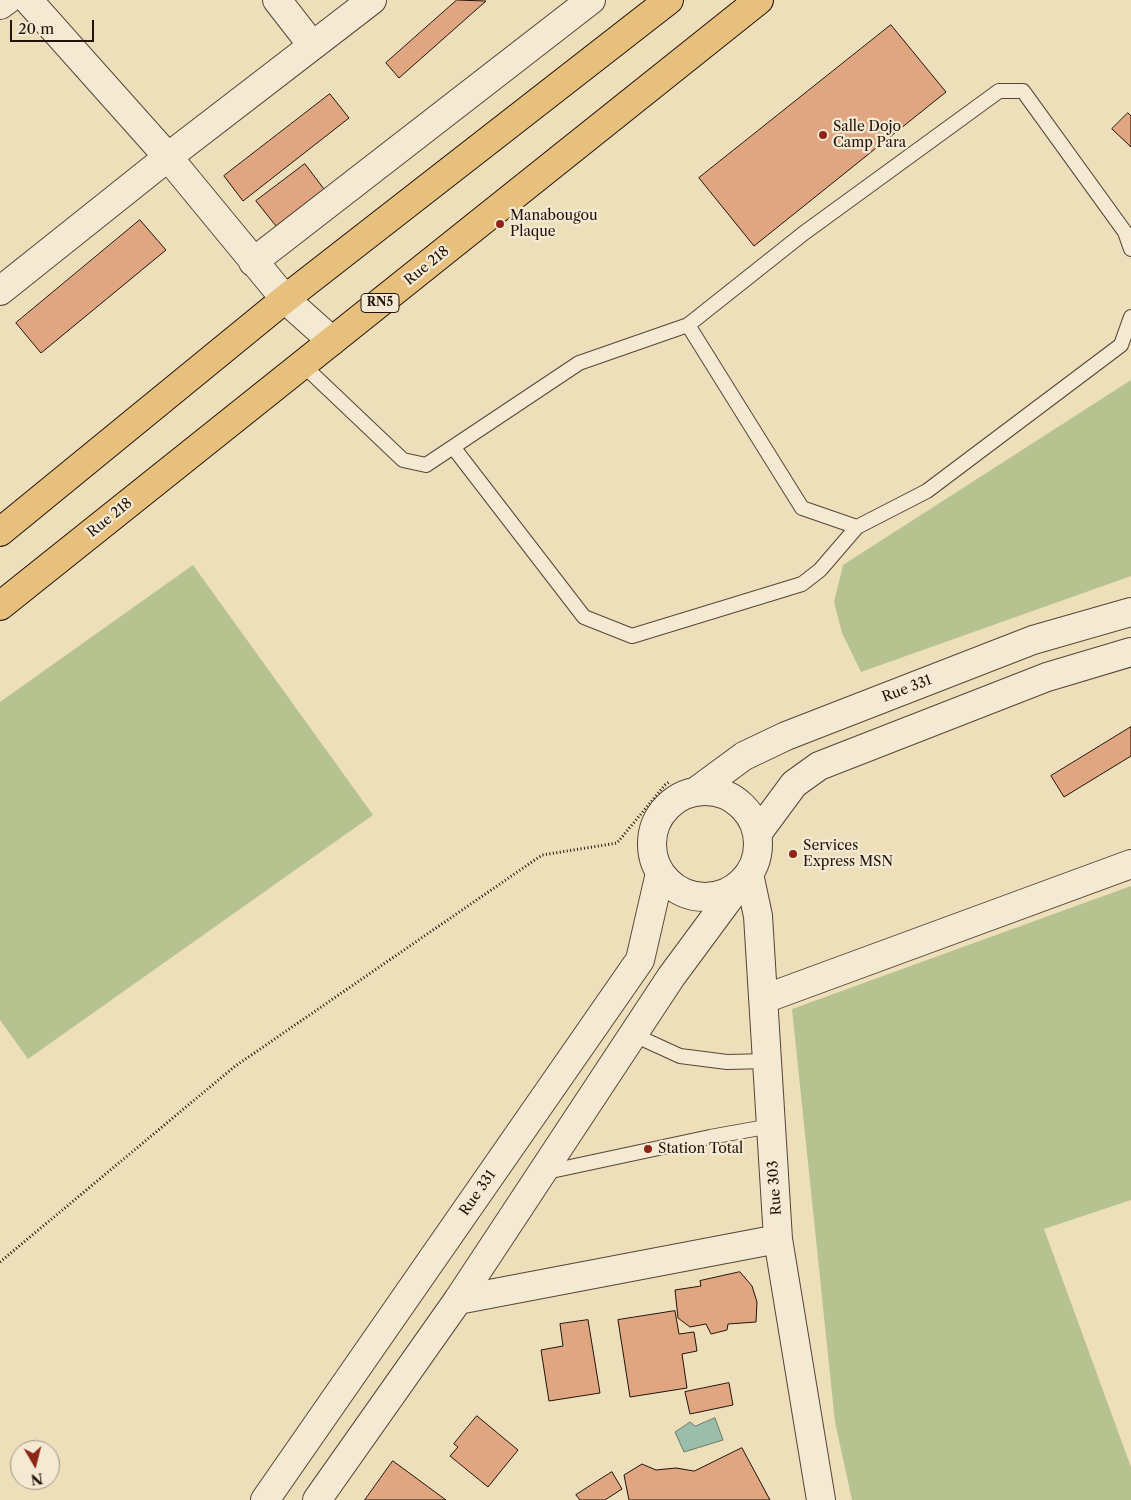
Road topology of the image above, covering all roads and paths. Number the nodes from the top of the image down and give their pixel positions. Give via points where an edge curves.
1 (6, 0) edge
2 (28, 0) edge
3 (277, 0) edge
4 (372, 0) edge
5 (591, 0) edge
6 (669, 0) edge
7 (759, 0) edge
8 (0, 5) edge
9 (312, 46) junction
10 (168, 156) junction
11 (1131, 249) edge
12 (253, 262) junction
13 (0, 291) edge
14 (285, 298) junction
15 (1131, 318) edge
16 (688, 325) junction
17 (332, 341) junction
18 (303, 365) junction
19 (453, 448) junction
20 (857, 527) junction
21 (0, 532) edge
22 (0, 606) edge
23 (1131, 612) edge
24 (1131, 652) edge
25 (685, 786) junction
26 (758, 834) junction
27 (1131, 864) edge
28 (660, 873) junction
29 (742, 881) junction
30 (764, 999) junction
31 (634, 1034) junction
32 (768, 1061) junction
33 (771, 1126) junction
34 (542, 1173) junction
35 (778, 1239) junction
36 (0, 1262) edge
37 (458, 1300) junction
38 (265, 1500) edge
39 (316, 1500) edge
40 (822, 1500) edge

1 - 8 street
2 - 10 street
3 - 9 street
4 - 9 street
5 - 12 street
6 - 14 highway
7 - 17 highway, Rue 218 / RN5
9 - 10 street
10 - 12 street
10 - 13 street
11 - 16 lane via 1125,232 1023,92 999,91 804,233
12 - 14 street
14 - 17 street
14 - 21 highway
15 - 20 lane via 1121,345 927,491
16 - 19 lane via 579,363
16 - 20 lane via 802,508
17 - 18 highway, Rue 218 / RN5
18 - 19 lane via 403,460 426,465
18 - 22 highway, Rue 218 / RN5
19 - 20 lane via 584,617 632,636 802,584 820,570
23 - 25 street, Rue 331 via 1033,640 786,736
24 - 26 street via 1047,677 819,766 794,784
25 - 26 street via 716,792 735,800 750,815
25 - 28 street via 661,814 653,833 653,854
25 - 36 path via 665,785 617,843 542,855 234,1067
26 - 29 street via 757,855
27 - 30 street
28 - 29 street via 674,888 694,896 714,896
28 - 38 street, Rue 331 via 640,960
29 - 30 street, Rue 303 via 758,916
29 - 31 street via 671,977
30 - 32 street, Rue 303
31 - 32 lane via 680,1056 727,1062
31 - 34 street
32 - 33 street, Rue 303
33 - 34 lane
33 - 35 street, Rue 303
34 - 37 street
35 - 37 street
35 - 40 street, Rue 303
37 - 39 street

